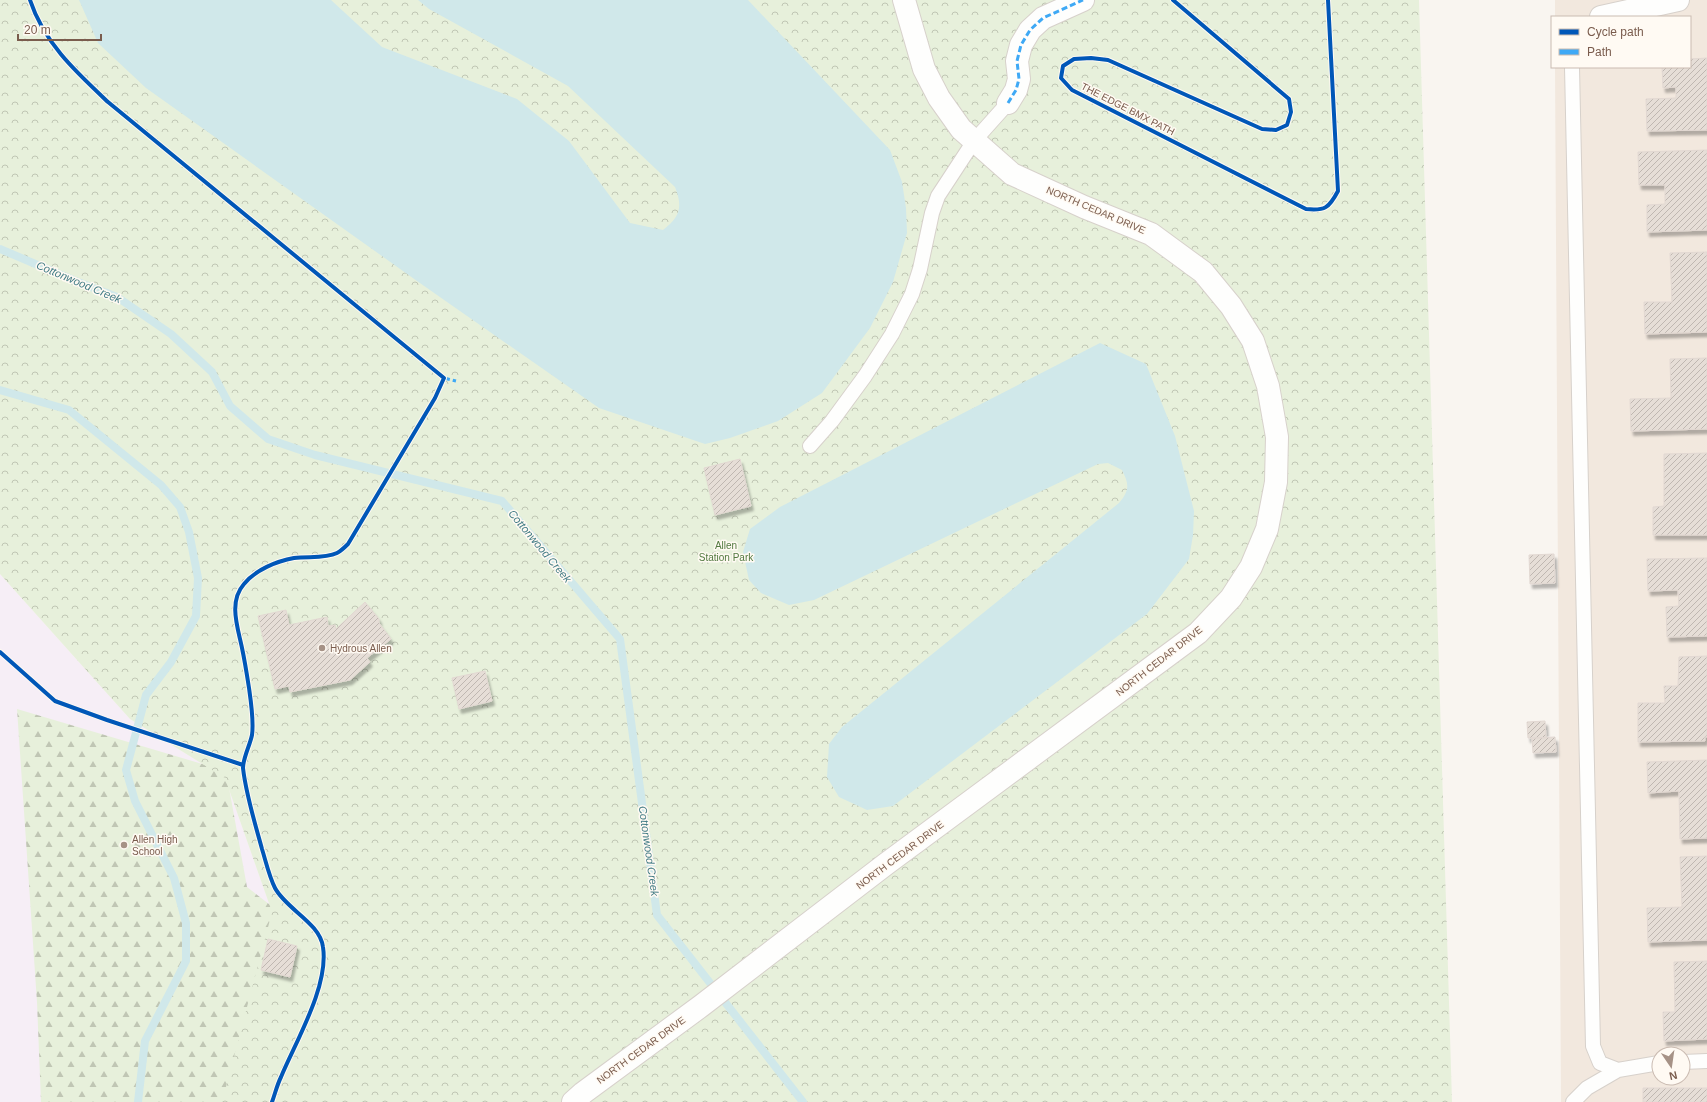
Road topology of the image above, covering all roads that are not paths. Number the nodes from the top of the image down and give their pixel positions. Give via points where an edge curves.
1 (904, 0) edge
2 (1083, 0) edge
3 (1678, 0) edge
4 (1606, 16) edge
5 (1572, 68) edge
6 (1008, 103) joint
7 (974, 141) junction
8 (810, 446) dead end
9 (1707, 1060) edge
10 (1691, 1061) edge
11 (1651, 1064) edge
12 (1618, 1070) junction
13 (574, 1102) edge
14 (1574, 1102) edge

1 - 7 street, NORTH CEDAR DRIVE via 924,69 961,129
2 - 6 street via 1043,18 1030,30 1021,45 1017,62 1019,79
3 - 4 street
5 - 12 lane via 1593,1046 1600,1063
6 - 7 lane
7 - 8 lane via 938,196 912,294 892,334 865,376
7 - 13 street, NORTH CEDAR DRIVE via 1012,174 1151,234 1203,272 1231,306 1253,341 1268,386 1277,437 1276,482 1267,529 1251,567 1231,598 1198,633 863,882
9 - 10 lane
11 - 12 lane
12 - 14 lane via 1587,1088

